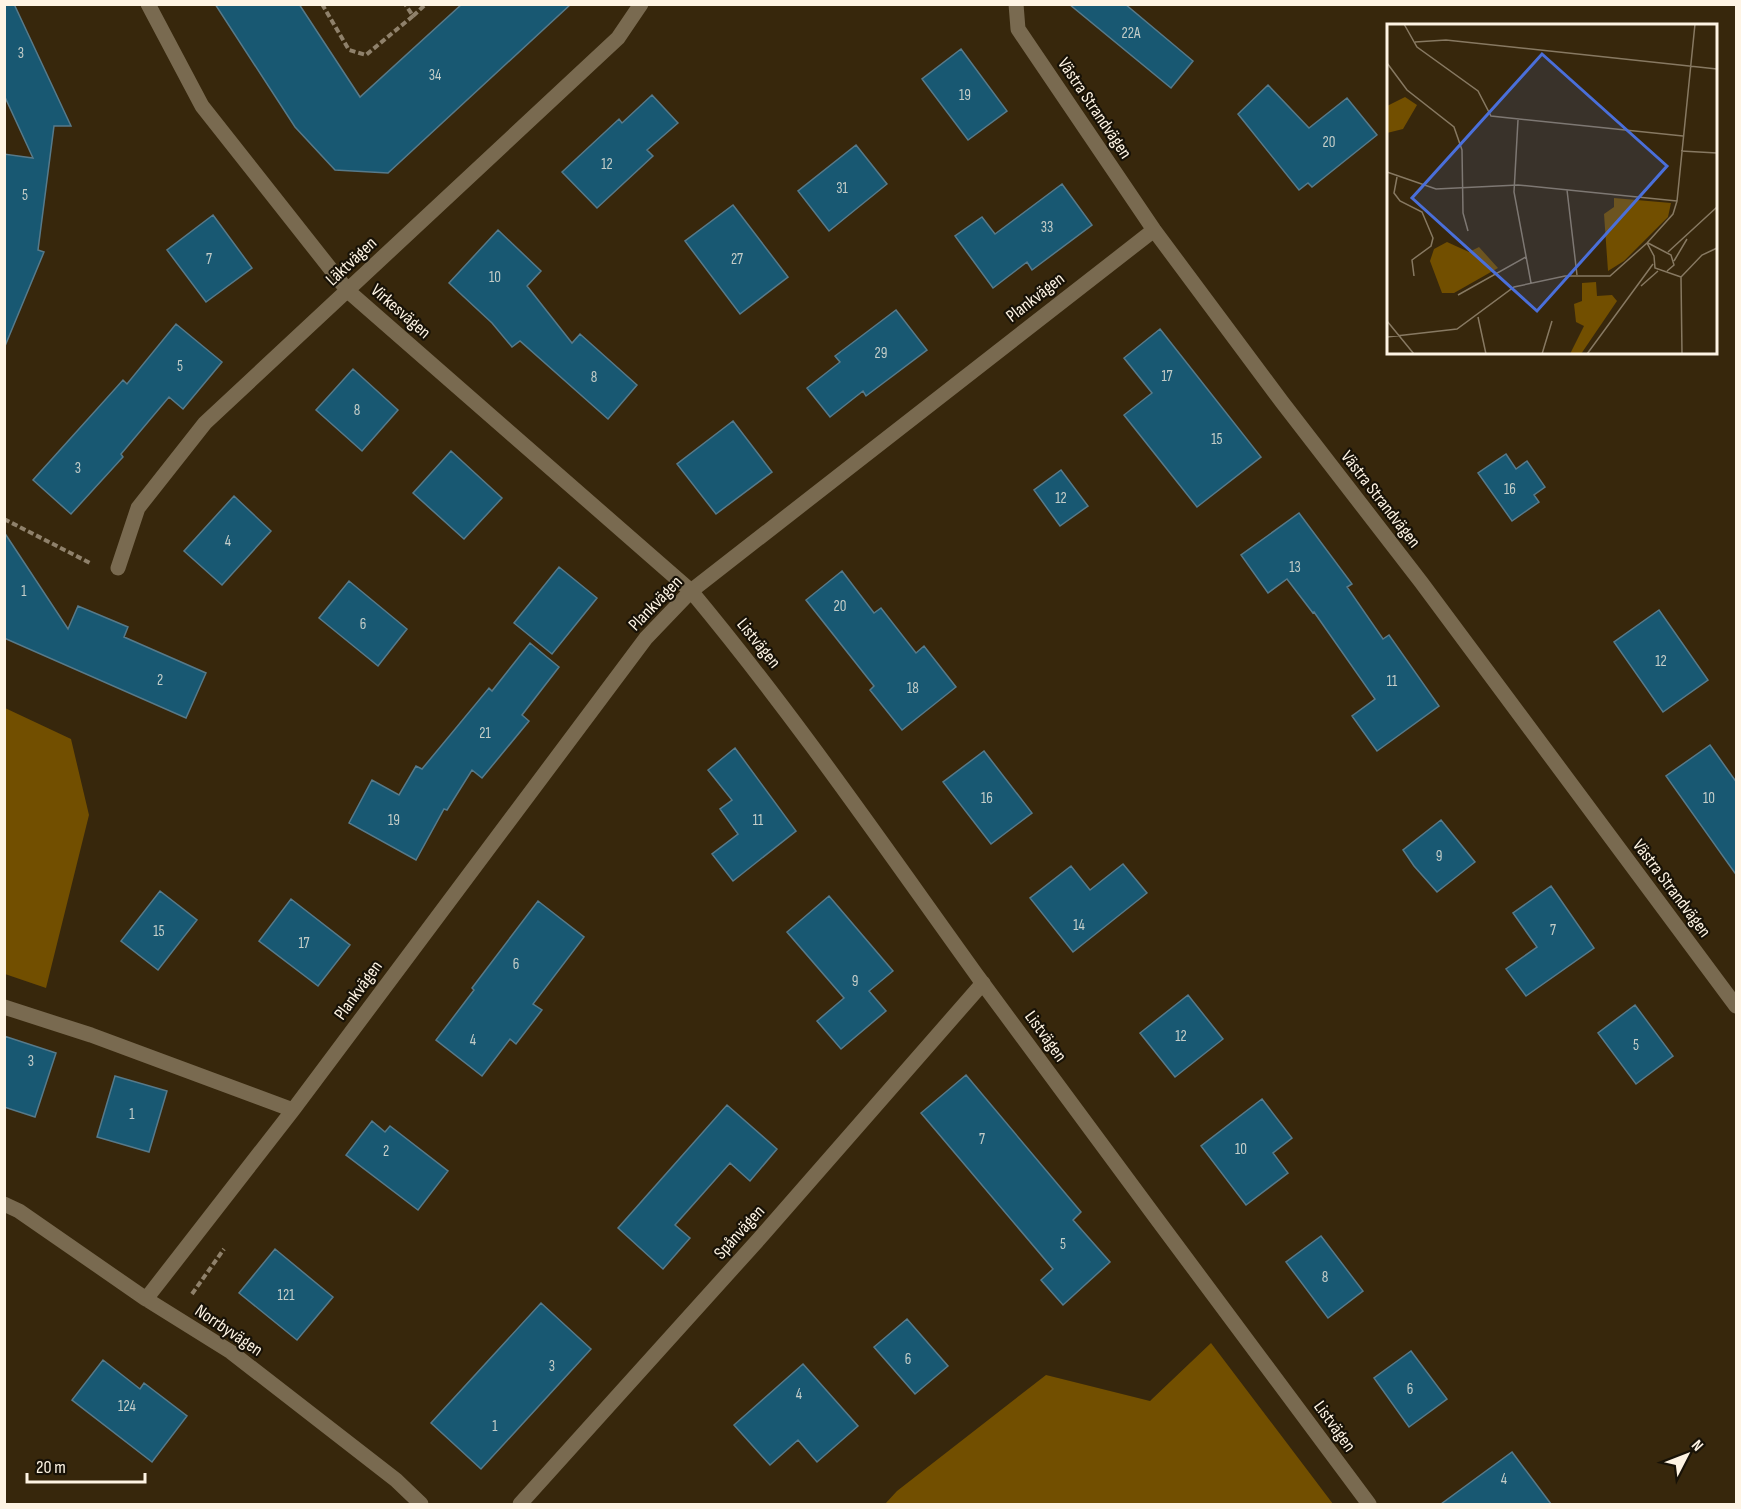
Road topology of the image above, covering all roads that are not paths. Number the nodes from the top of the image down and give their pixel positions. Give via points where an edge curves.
1 (148, 4) edge
2 (641, 4) edge
3 (1016, 4) edge
4 (1154, 230) junction
5 (348, 291) junction
6 (118, 568) dead end
7 (691, 591) junction
8 (983, 983) junction
9 (1737, 1006) edge
10 (4, 1007) edge
11 (293, 1110) junction
12 (4, 1204) edge
13 (146, 1299) junction
14 (421, 1504) edge
15 (520, 1504) edge
16 (1369, 1504) edge

1 - 5 street, Virkesvägen via 202,106
2 - 5 street, Läktvägen via 618,38
3 - 4 street, Västra Strandvägen via 1018,29
4 - 7 street, Plankvägen
4 - 9 street, Västra Strandvägen
5 - 6 street, Läktvägen via 205,423 138,508
5 - 7 street, Virkesvägen
7 - 8 street, Listvägen via 775,695
7 - 11 street, Plankvägen via 646,638
8 - 15 street, Spånvägen
8 - 16 street, Listvägen
10 - 11 street
11 - 13 street, Plankvägen
12 - 13 street, Norrbyvägen via 19,1210
13 - 14 street, Norrbyvägen via 231,1352 396,1480

